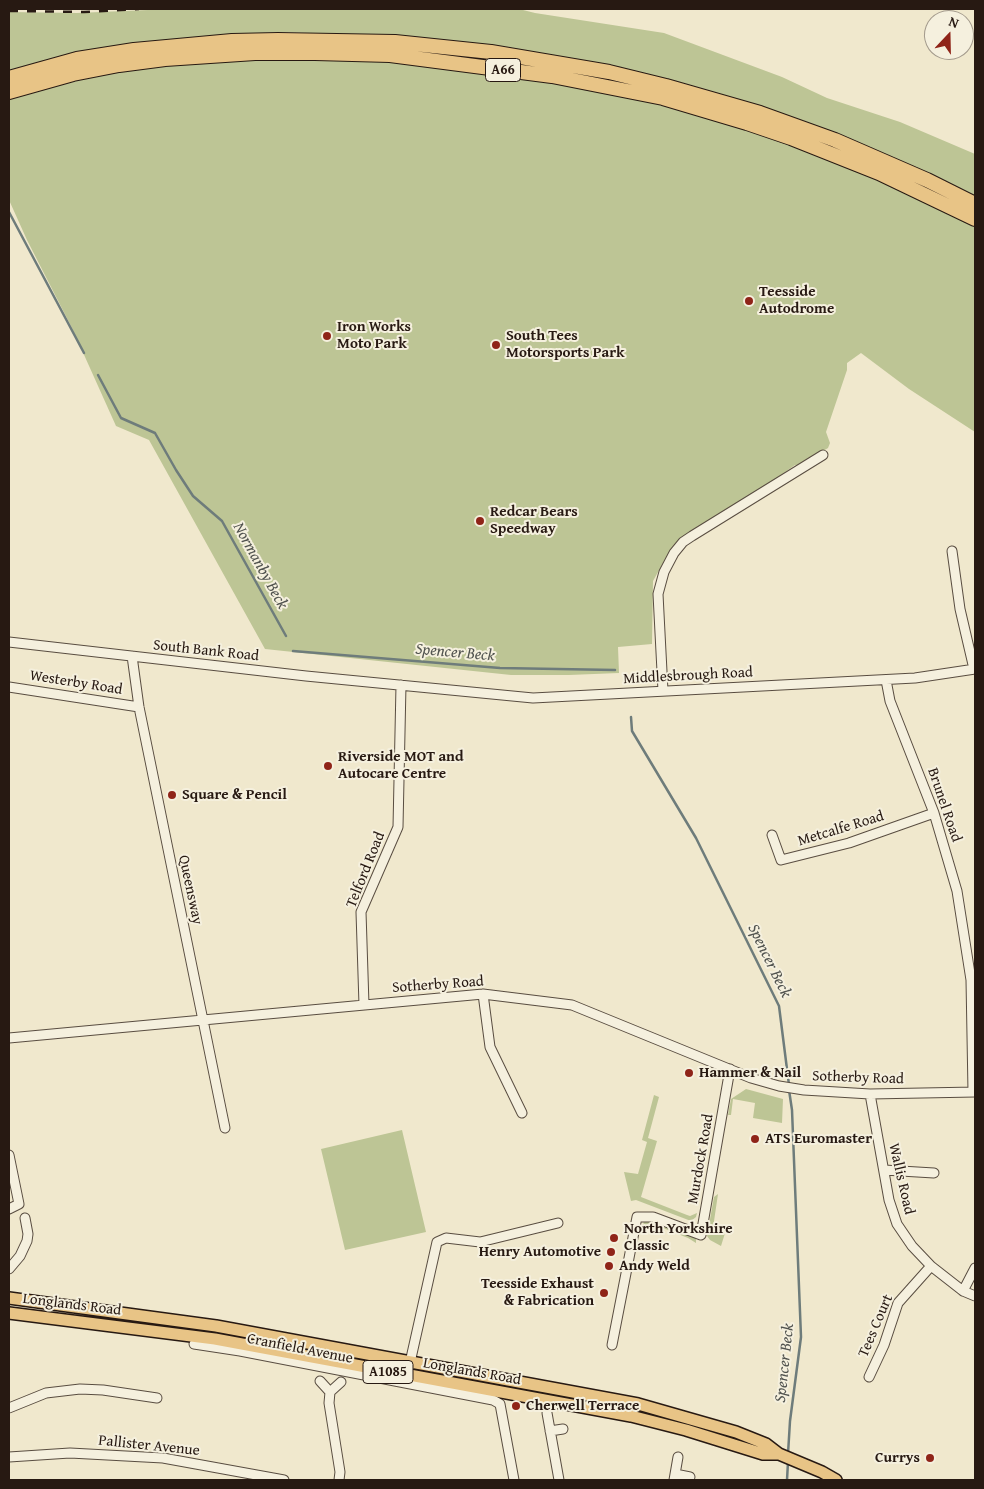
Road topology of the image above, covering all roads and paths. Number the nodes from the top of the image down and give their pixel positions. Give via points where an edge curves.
1 (9, 78) edge
2 (9, 92) edge
3 (975, 204) edge
4 (975, 219) edge
5 (823, 455) dead end
6 (952, 551) dead end
7 (9, 642) edge
8 (132, 656) junction
9 (974, 669) edge
10 (886, 680) junction
11 (401, 685) junction
12 (9, 687) edge
13 (663, 691) junction
14 (139, 707) junction
15 (934, 813) junction
16 (772, 835) dead end
17 (973, 980) edge
18 (483, 994) junction
19 (364, 1005) junction
20 (203, 1020) junction
21 (9, 1038) edge
22 (730, 1069) junction
23 (974, 1092) edge
24 (870, 1094) junction
25 (522, 1112) dead end
26 (225, 1128) dead end
27 (9, 1156) edge
28 (884, 1170) junction
29 (934, 1173) dead end
30 (9, 1209) edge
31 (24, 1218) dead end
32 (558, 1223) dead end
33 (931, 1266) junction
34 (975, 1268) edge
35 (9, 1269) edge
36 (963, 1291) junction
37 (975, 1296) edge
38 (9, 1298) edge
39 (9, 1313) edge
40 (194, 1344) dead end
41 (612, 1345) dead end
42 (410, 1363) junction
43 (407, 1376) junction
44 (869, 1377) dead end
45 (320, 1381) dead end
46 (341, 1382) dead end
47 (330, 1392) junction
48 (157, 1398) dead end
49 (9, 1408) edge
50 (548, 1414) dead end
51 (564, 1429) dead end
52 (550, 1430) junction
53 (781, 1455) junction
54 (9, 1457) edge
55 (678, 1457) dead end
56 (674, 1477) edge
57 (690, 1477) dead end
58 (284, 1480) edge
59 (339, 1480) edge
60 (514, 1480) edge
61 (559, 1480) edge
62 (836, 1480) edge

1 - 3 highway, A66 via 86,58 232,41 394,42 492,52 609,72 760,113 826,137
2 - 4 highway, A66 via 119,65 255,53 390,55 552,76 663,98 748,123 880,173
5 - 13 street via 692,536 674,553 658,594
6 - 9 street via 960,609
7 - 8 street, South Bank Road
8 - 11 street, South Bank Road
8 - 14 street, Queensway
9 - 10 street, Middlesbrough Road
10 - 13 street, Middlesbrough Road
10 - 15 street, Brunel Road via 890,701
11 - 13 street, Middlesbrough Road via 533,698
11 - 19 street, Telford Road via 398,827 361,912
12 - 14 street, Westerby Road
14 - 20 street, Queensway
15 - 16 street, Metcalfe Road via 849,842 781,860
15 - 17 street, Brunel Road via 957,891
17 - 23 street, Brunel Road
18 - 19 street, Sotherby Road
18 - 22 street, Sotherby Road via 572,1005
18 - 25 street via 490,1048
19 - 20 street, Sotherby Road
20 - 21 street, Sotherby Road
20 - 26 street, Queensway
22 - 24 street, Sotherby Road via 779,1086
22 - 41 street, Murdock Road via 701,1235 653,1217 637,1216
23 - 24 street, Sotherby Road
24 - 28 street, Wallis Road
27 - 30 street via 20,1204
28 - 29 street
28 - 33 street, Wallis Road via 897,1224
31 - 35 street via 27,1242
32 - 42 street via 480,1242 446,1238 438,1242
33 - 36 street, Wallis Road
33 - 44 street, Tees Court via 898,1303
34 - 36 street
36 - 37 street, Wallis Road
38 - 42 main road, Longlands Road / A1085 via 216,1326
39 - 43 main road, Longlands Road / A1085 via 215,1339
40 - 60 street, Cranfield Avenue via 493,1400 500,1404
42 - 43 street
42 - 53 main road, Longlands Road / A1085 via 638,1404 736,1432 766,1444
43 - 53 main road, Longlands Road / A1085 via 631,1416 713,1437 762,1454
45 - 47 street
46 - 47 street
47 - 59 street
48 - 49 street via 80,1389 46,1393
50 - 52 street
51 - 52 street
52 - 61 street
53 - 62 main road, A1085
54 - 58 street, Pallister Avenue via 70,1453 163,1458
55 - 56 street
56 - 57 street

